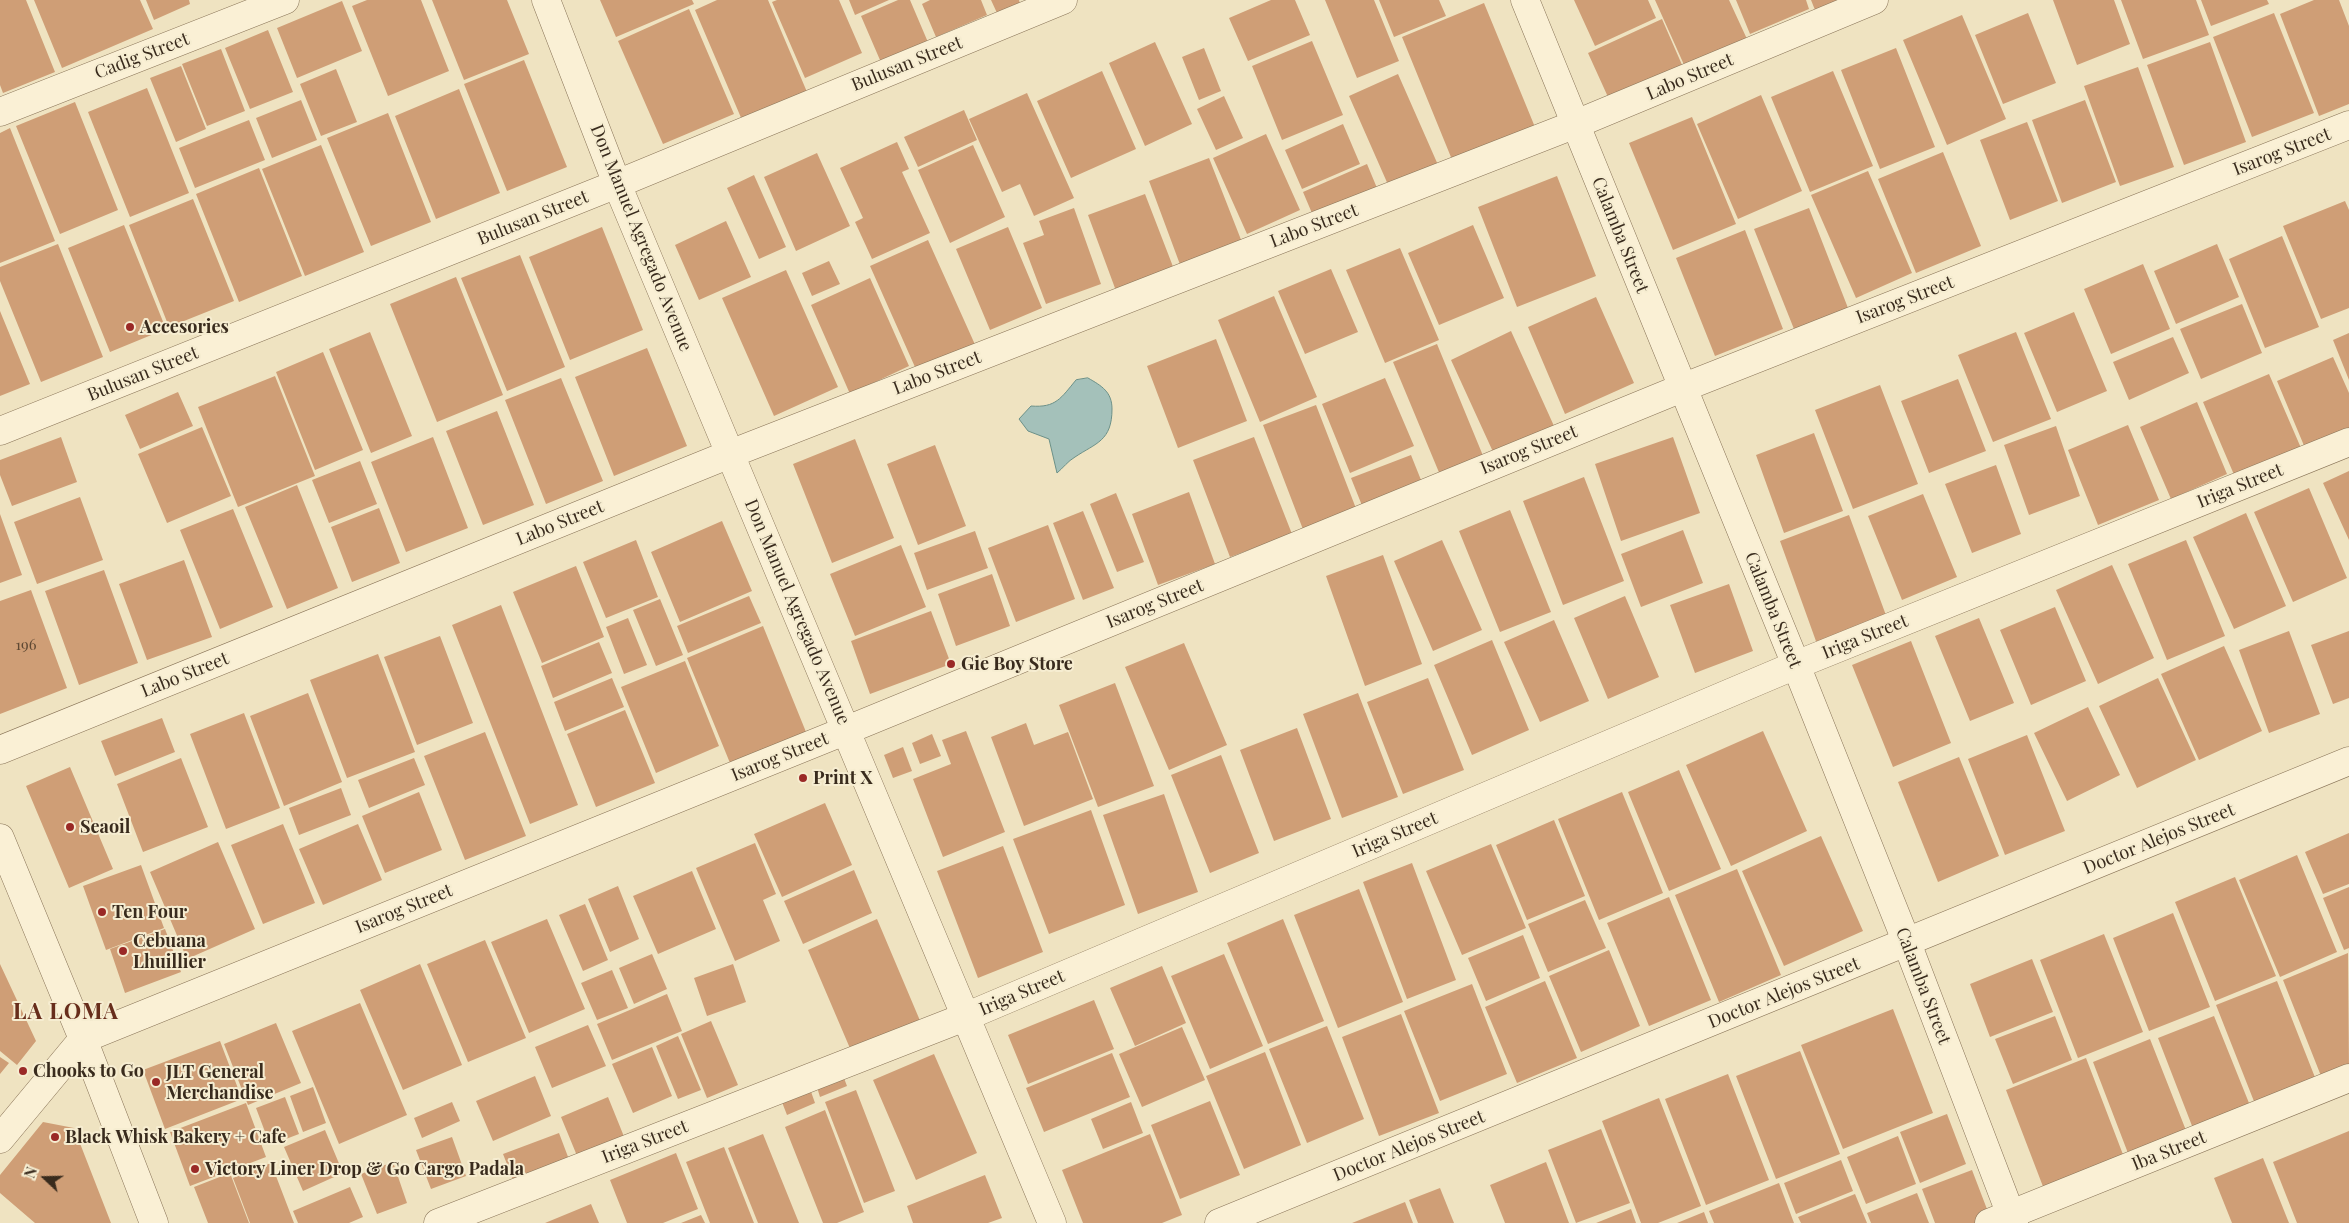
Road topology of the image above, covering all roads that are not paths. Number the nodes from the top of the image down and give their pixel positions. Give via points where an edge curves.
1 (285, 0) edge
2 (546, 0) edge
3 (1063, 0) edge
4 (1525, 0) edge
5 (1874, 0) edge
6 (0, 112) edge
7 (1576, 124) junction
8 (2349, 125) edge
9 (617, 184) junction
10 (1682, 388) junction
11 (0, 431) edge
12 (2349, 442) edge
13 (730, 454) junction
14 (1796, 665) junction
15 (847, 730) junction
16 (0, 750) edge
17 (2349, 762) edge
18 (0, 838) edge
19 (1907, 943) junction
20 (965, 1017) junction
21 (83, 1039) junction
22 (2349, 1078) edge
23 (0, 1139) edge
24 (2005, 1220) edge
25 (154, 1223) edge
26 (438, 1223) edge
27 (1052, 1223) edge
28 (1218, 1223) edge

1 - 6 street, Cadig Street
2 - 9 street, Don Manuel Agregado Avenue
3 - 9 street, Bulusan Street
4 - 7 street, Calamba Street
5 - 7 street, Labo Street
7 - 10 street, Calamba Street
7 - 13 street, Labo Street
8 - 10 street, Isarog Street
9 - 11 street, Bulusan Street
9 - 13 street, Don Manuel Agregado Avenue
10 - 14 street, Calamba Street
10 - 15 street, Isarog Street
12 - 14 street, Iriga Street
13 - 15 street, Don Manuel Agregado Avenue
13 - 16 street, Labo Street
14 - 19 street, Calamba Street
14 - 20 street, Iriga Street
15 - 20 street, Don Manuel Agregado Avenue
15 - 21 street, Isarog Street
17 - 19 street, Doctor Alejos Street
18 - 21 street
19 - 24 street, Calamba Street
19 - 28 street, Doctor Alejos Street
20 - 26 street, Iriga Street
20 - 27 street, Don Manuel Agregado Avenue
21 - 23 street, Isarog Street
21 - 25 street
22 - 24 street, Iba Street

